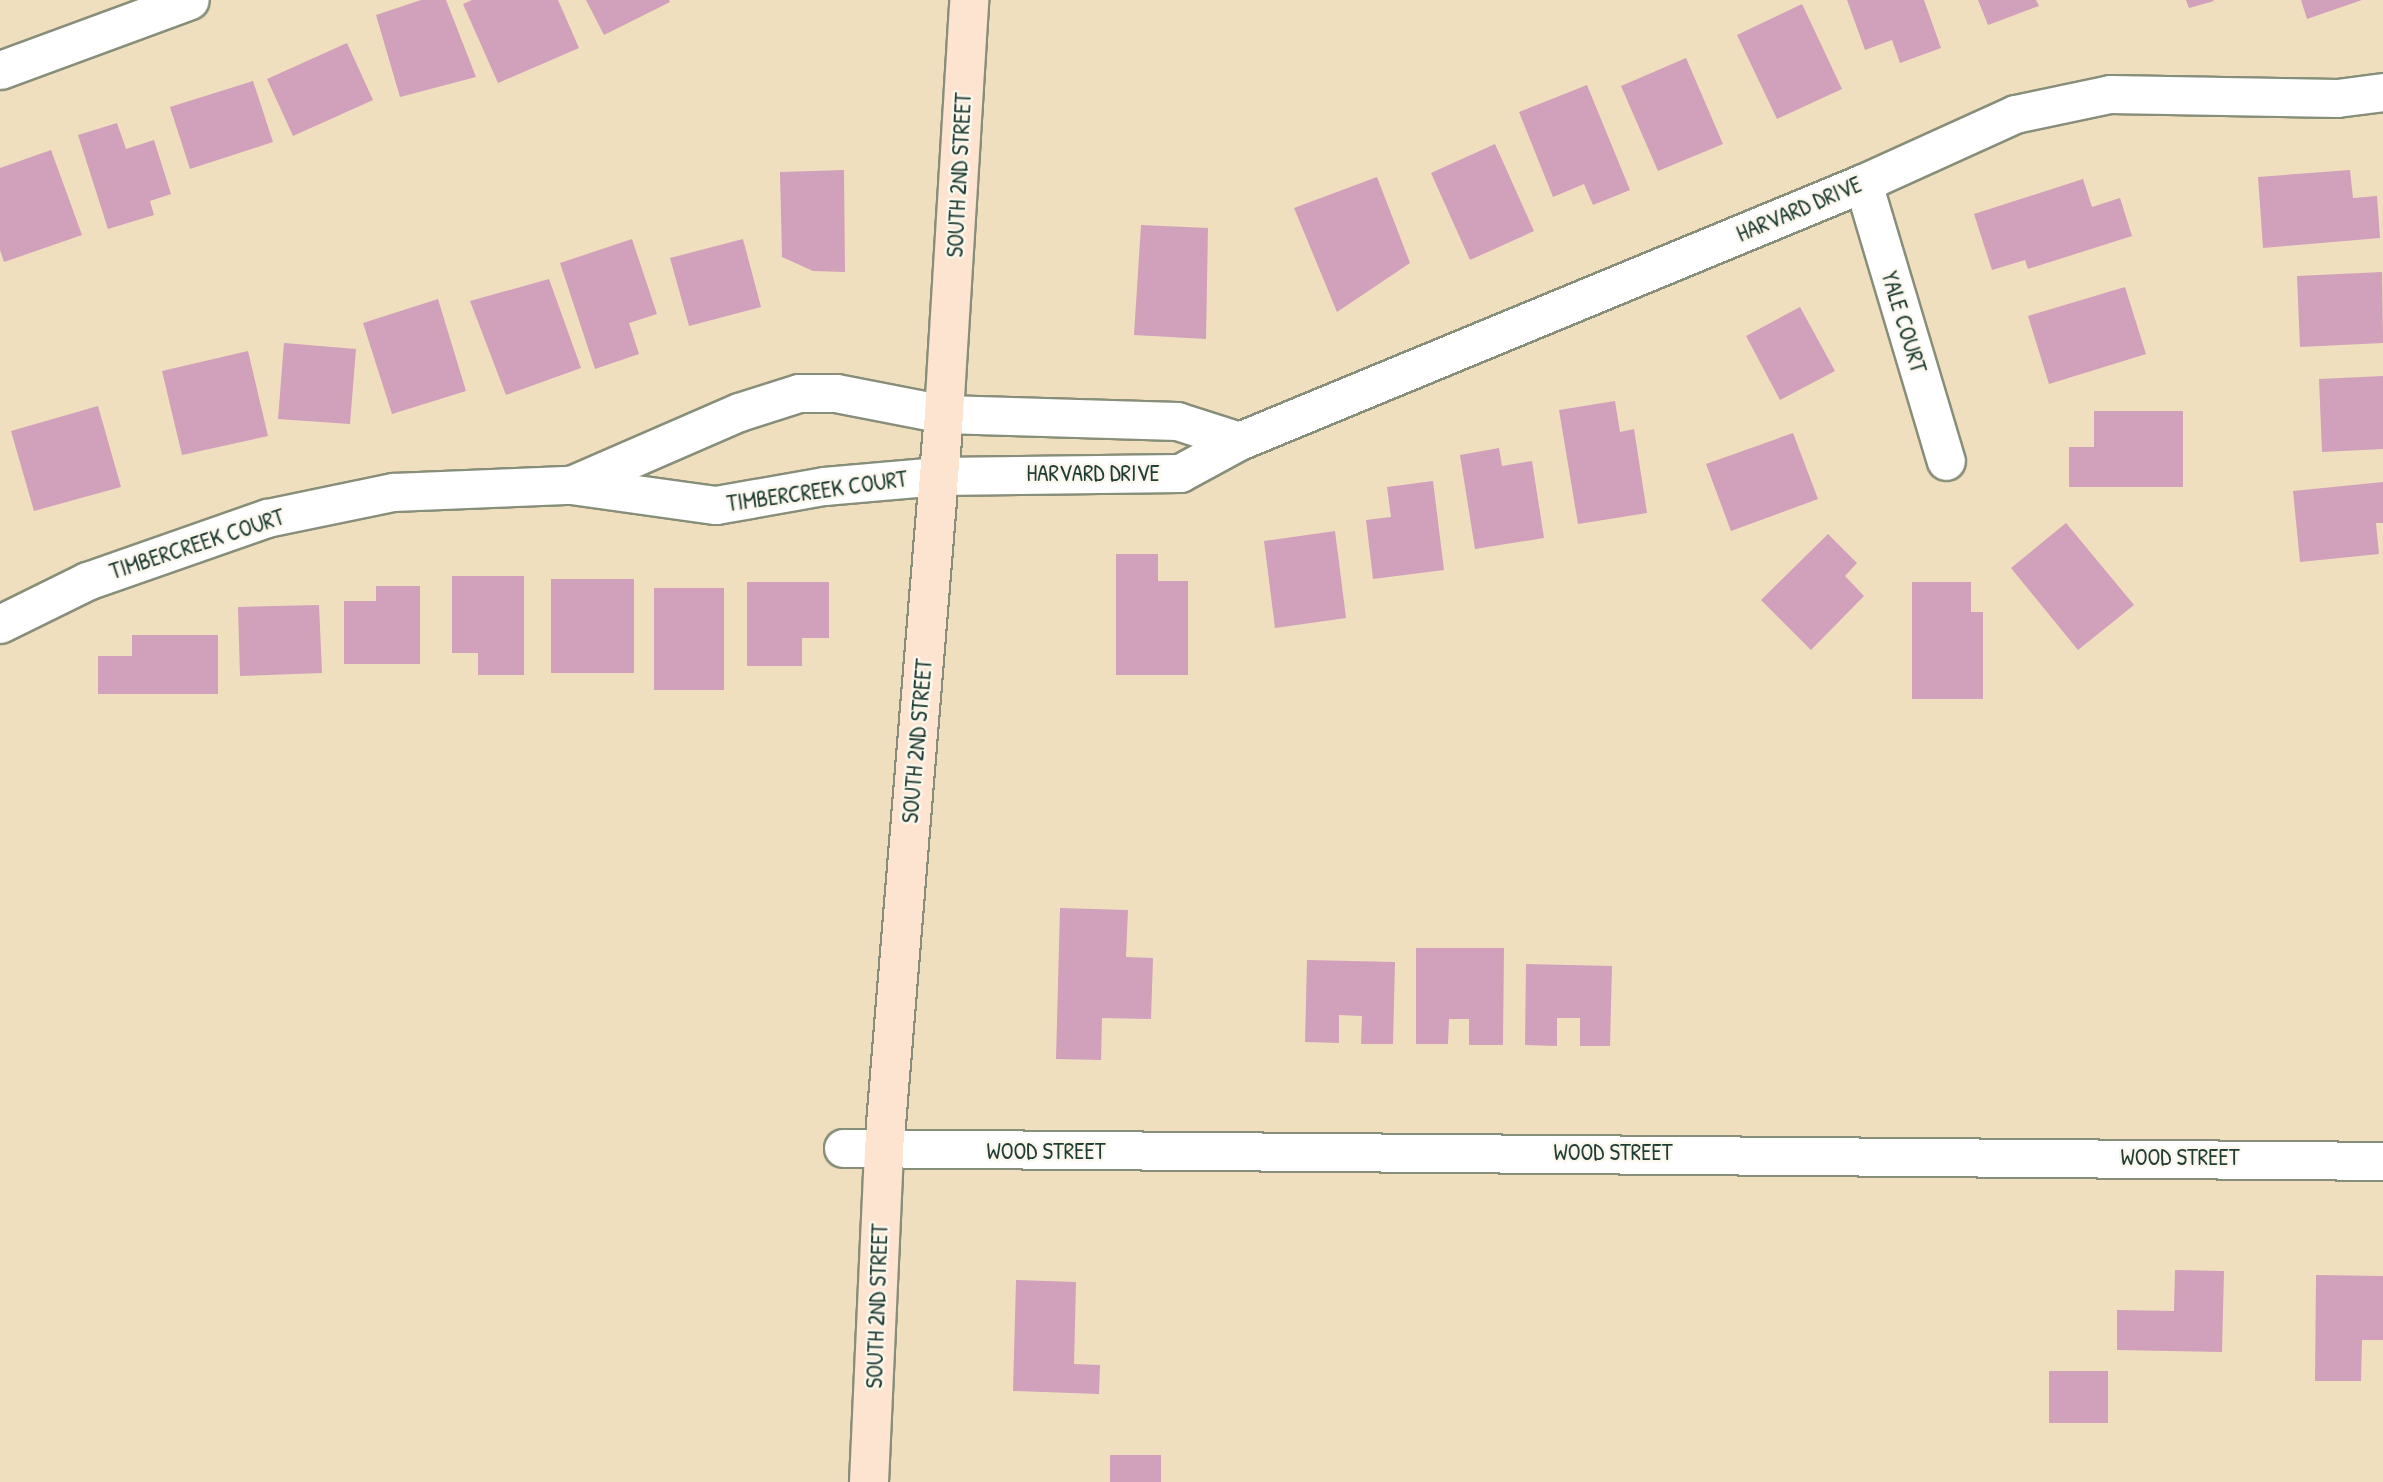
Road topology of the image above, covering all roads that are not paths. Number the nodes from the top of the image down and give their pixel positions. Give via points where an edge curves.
1 (190, 0) edge
2 (969, 0) edge
3 (0, 70) edge
4 (2383, 92) edge
5 (1863, 183) junction
6 (944, 414) junction
7 (1239, 441) junction
8 (1946, 461) dead end
9 (939, 476) junction
10 (570, 485) junction
11 (0, 624) edge
12 (843, 1148) dead end
13 (884, 1149) junction
14 (2383, 1161) edge
15 (869, 1482) edge

1 - 3 street
2 - 6 main road, SOUTH 2ND STREET
4 - 5 street, HARVARD DRIVE via 2337,98 2110,94 2015,114
5 - 7 street, HARVARD DRIVE
5 - 8 street, YALE COURT
6 - 7 street via 1177,421
6 - 9 main road, SOUTH 2ND STREET
6 - 10 street, TIMBERCREEK COURT via 835,393 799,393 739,412
7 - 9 street, HARVARD DRIVE via 1180,473
9 - 10 street, TIMBERCREEK COURT via 824,486 716,505
9 - 13 main road, SOUTH 2ND STREET
10 - 11 street, TIMBERCREEK COURT via 393,492 267,518 87,580
12 - 13 street, WOOD STREET
13 - 14 street, WOOD STREET
13 - 15 main road, SOUTH 2ND STREET

